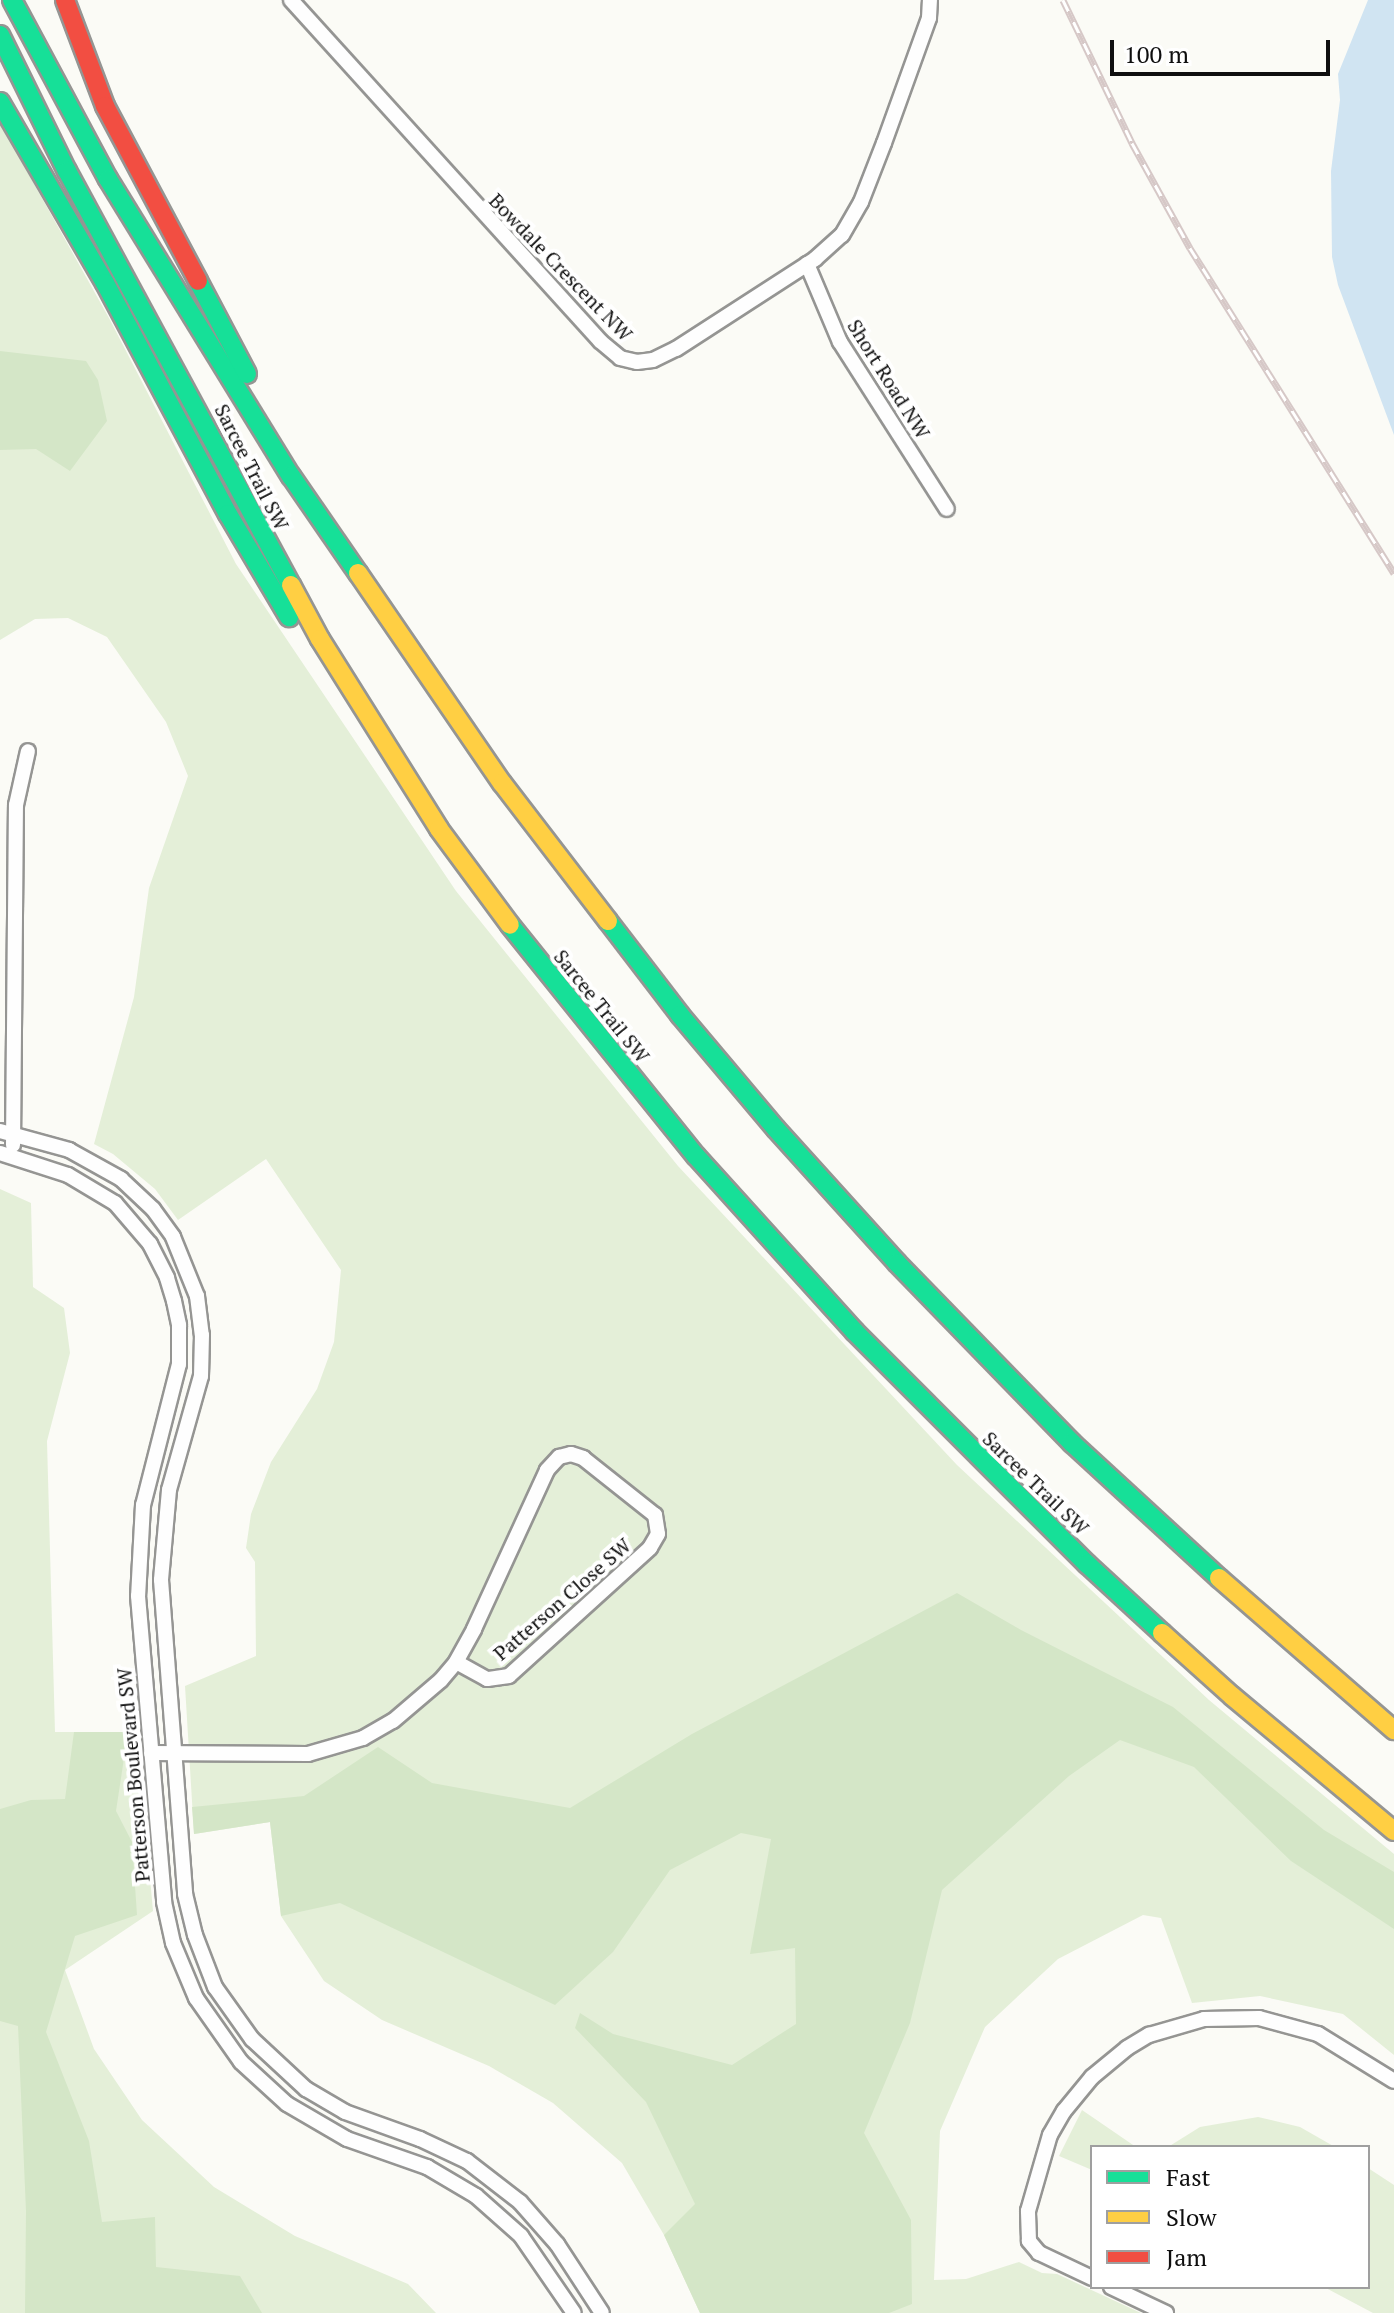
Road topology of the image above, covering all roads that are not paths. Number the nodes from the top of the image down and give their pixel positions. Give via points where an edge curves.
1 (12, 0) edge
2 (65, 0) edge
3 (291, 0) edge
4 (930, 0) edge
5 (0, 35) edge
6 (0, 66) edge
7 (0, 102) edge
8 (67, 171) junction
9 (807, 264) junction
10 (291, 476) junction
11 (947, 509) dead end
12 (28, 751) dead end
13 (439, 829) junction
14 (7, 1134) edge
15 (6, 1155) edge
16 (197, 1296) junction
17 (174, 1301) junction
18 (143, 1505) junction
19 (166, 1509) junction
20 (456, 1662) junction
21 (1394, 1730) edge
22 (151, 1753) junction
23 (174, 1753) junction
24 (1394, 1831) edge
25 (234, 2017) junction
26 (215, 2030) junction
27 (1394, 2081) edge
28 (467, 2161) junction
29 (455, 2182) junction
30 (1090, 2277) edge
31 (1115, 2289) edge
32 (574, 2313) edge
33 (602, 2313) edge
34 (1166, 2313) edge

1 - 10 highway, Sarcee Trail SW via 108,179
2 - 10 highway via 105,106 254,387
3 - 9 street, Bowdale Crescent NW via 551,289 622,360 665,356
4 - 9 street, Bowdale Crescent NW via 929,18 861,202 842,235
5 - 8 highway, Sarcee Trail SW
6 - 8 highway
7 - 13 highway via 267,583 390,769
8 - 13 highway, Sarcee Trail SW via 277,562
9 - 11 street, Short Road NW via 840,342
10 - 21 highway, Sarcee Trail SW via 502,783 680,1015 776,1129 1072,1443
12 - 14 street via 16,805
13 - 24 highway, Sarcee Trail SW via 678,1134 855,1332 1087,1564 1232,1696
14 - 15 street
14 - 16 street, Patterson Boulevard SW via 69,1150 132,1188 173,1237
15 - 17 street, Patterson Boulevard SW via 68,1175 115,1203 150,1244
16 - 17 street
16 - 19 street, Patterson Boulevard SW via 201,1376
17 - 18 street, Patterson Boulevard SW via 179,1325 177,1377
18 - 19 street
18 - 22 street, Patterson Boulevard SW via 138,1596
19 - 23 street, Patterson Boulevard SW via 162,1596
20 - 20 street, Patterson Close SW via 547,1470 559,1457 583,1458 655,1515 658,1534 650,1548 509,1676 487,1679
20 - 23 street, Patterson Close SW via 393,1721 335,1748 285,1757
22 - 23 street, Patterson Close SW
22 - 26 street, Patterson Boulevard SW via 166,1916 183,1972
23 - 25 street, Patterson Boulevard SW via 191,1920 204,1962
25 - 26 street
25 - 28 street, Patterson Boulevard SW via 275,2064 319,2097
26 - 29 street, Patterson Boulevard SW via 252,2074 302,2114 347,2139 404,2157
27 - 30 street via 1318,2034 1259,2018 1204,2019 1149,2035 1127,2048 1092,2077 1064,2111 1050,2135 1028,2211 1029,2241 1039,2253
28 - 29 street
28 - 33 street, Patterson Boulevard SW via 535,2217
29 - 32 street, Patterson Boulevard SW via 521,2236
31 - 34 street

